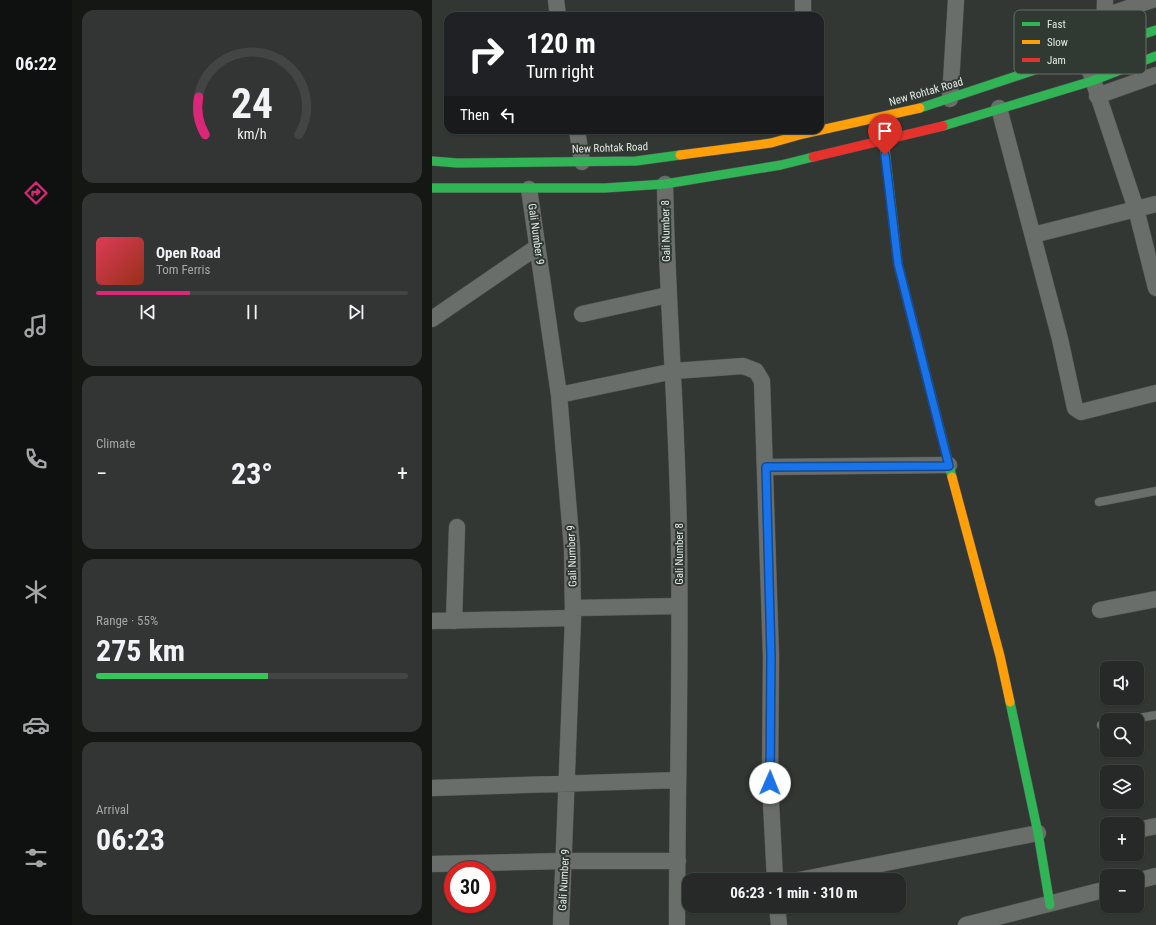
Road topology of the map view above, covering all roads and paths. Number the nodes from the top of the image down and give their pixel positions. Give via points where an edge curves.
1 (556, 0) edge
2 (803, 0) edge
3 (956, 0) edge
4 (1152, 0) edge
5 (1123, 10) edge
6 (558, 12) edge
7 (803, 12) edge
8 (1156, 30) edge
9 (1146, 33) edge
10 (1156, 56) edge
11 (1146, 61) edge
12 (1023, 74) edge
13 (1091, 74) edge
14 (1122, 74) edge
15 (1156, 75) edge
16 (1095, 88) junction
17 (950, 99) junction
18 (999, 108) junction
19 (824, 128) edge
20 (578, 134) edge
21 (797, 134) edge
22 (884, 140) junction
23 (432, 161) edge
24 (582, 162) junction
25 (665, 184) junction
26 (432, 188) edge
27 (529, 189) junction
28 (1156, 204) edge
29 (1136, 209) junction
30 (1033, 235) junction
31 (538, 247) junction
32 (1155, 283) edge
33 (668, 295) junction
34 (582, 314) dead end
35 (432, 319) edge
36 (674, 371) junction
37 (1156, 393) edge
38 (559, 395) junction
39 (949, 466) junction
40 (766, 467) junction
41 (1156, 491) edge
42 (1099, 502) dead end
43 (457, 527) dead end
44 (1156, 600) edge
45 (679, 606) junction
46 (1100, 610) dead end
47 (573, 613) junction
48 (432, 621) edge
49 (454, 621) junction
50 (1156, 715) edge
51 (1144, 717) edge
52 (678, 780) junction
53 (566, 783) junction
54 (432, 788) edge
55 (1156, 826) edge
56 (1144, 829) edge
57 (1038, 832) junction
58 (565, 861) junction
59 (678, 861) junction
60 (432, 864) edge
61 (775, 873) edge
62 (834, 873) edge
63 (1156, 876) edge
64 (1144, 879) edge
65 (1100, 892) edge
66 (682, 893) edge
67 (682, 905) edge
68 (1050, 905) junction
69 (778, 913) edge
70 (562, 925) edge
71 (677, 925) edge
72 (779, 925) edge
73 (966, 925) edge

1 - 6 street
2 - 7 street
3 - 17 street
4 - 5 street
8 - 9 main road, New Rohtak Road
10 - 11 main road
12 - 17 main road, New Rohtak Road
13 - 16 street
14 - 16 main road
15 - 16 street
16 - 18 main road
16 - 29 street
17 - 19 main road, New Rohtak Road via 926,107
18 - 22 main road via 932,129
18 - 30 street
20 - 24 street
21 - 24 main road, New Rohtak Road via 771,143 636,161
22 - 25 main road via 780,165
22 - 39 main road via 898,264
23 - 24 main road, New Rohtak Road
25 - 27 main road
25 - 33 street, Gali Number 8
26 - 27 main road
27 - 31 street, Gali Number 9
28 - 29 street
29 - 30 street
29 - 32 street
30 - 37 street via 1075,408 1081,412
31 - 35 street
31 - 38 street, Gali Number 9
33 - 34 street
33 - 36 street, Gali Number 8
36 - 38 street
36 - 40 street via 743,366 756,371 763,386
36 - 45 street, Gali Number 8
38 - 47 street, Gali Number 9 via 572,548
39 - 40 street
39 - 57 main road via 1000,656
40 - 61 street via 771,656 770,783
41 - 42 lane
43 - 49 street
44 - 46 street
45 - 47 street
45 - 52 street, Gali Number 8
47 - 49 street
47 - 53 street, Gali Number 9
48 - 49 street
50 - 51 lane
52 - 53 street
52 - 59 street, Gali Number 8
53 - 54 street
53 - 58 street, Gali Number 9
55 - 56 street
57 - 62 street
57 - 68 main road
58 - 59 street
58 - 60 street
58 - 70 street, Gali Number 9
59 - 66 street, Gali Number 8
63 - 64 street
65 - 68 street
67 - 71 street, Gali Number 8
68 - 73 street
69 - 72 street

